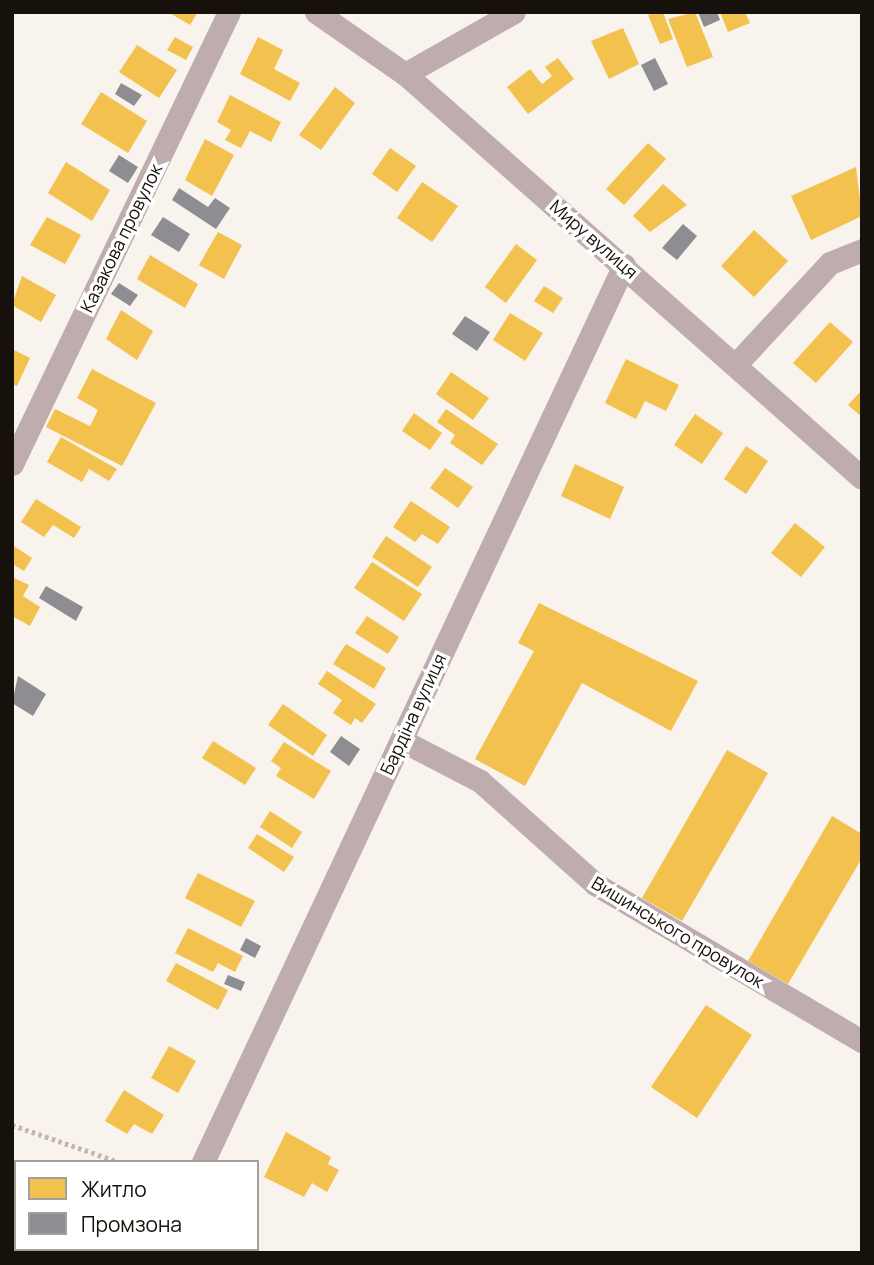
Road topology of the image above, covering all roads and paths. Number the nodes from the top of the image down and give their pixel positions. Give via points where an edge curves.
1 (229, 12) edge
2 (316, 12) edge
3 (514, 12) edge
4 (405, 74) junction
5 (862, 250) edge
6 (624, 265) junction
7 (737, 363) junction
8 (12, 464) edge
9 (862, 478) edge
10 (401, 740) junction
11 (862, 1041) edge
12 (12, 1125) edge
13 (113, 1160) edge
14 (204, 1160) edge

1 - 8 street, Казакова провулок
2 - 4 street, Миру вулиця
3 - 4 street
4 - 6 street, Миру вулиця
5 - 7 street via 830,263
6 - 7 street, Миру вулиця
6 - 10 street, Бардіна вулиця
7 - 9 street, Миру вулиця
10 - 11 street, Вишинського провулок via 480,781 595,884
10 - 14 street, Бардіна вулиця
12 - 13 path

